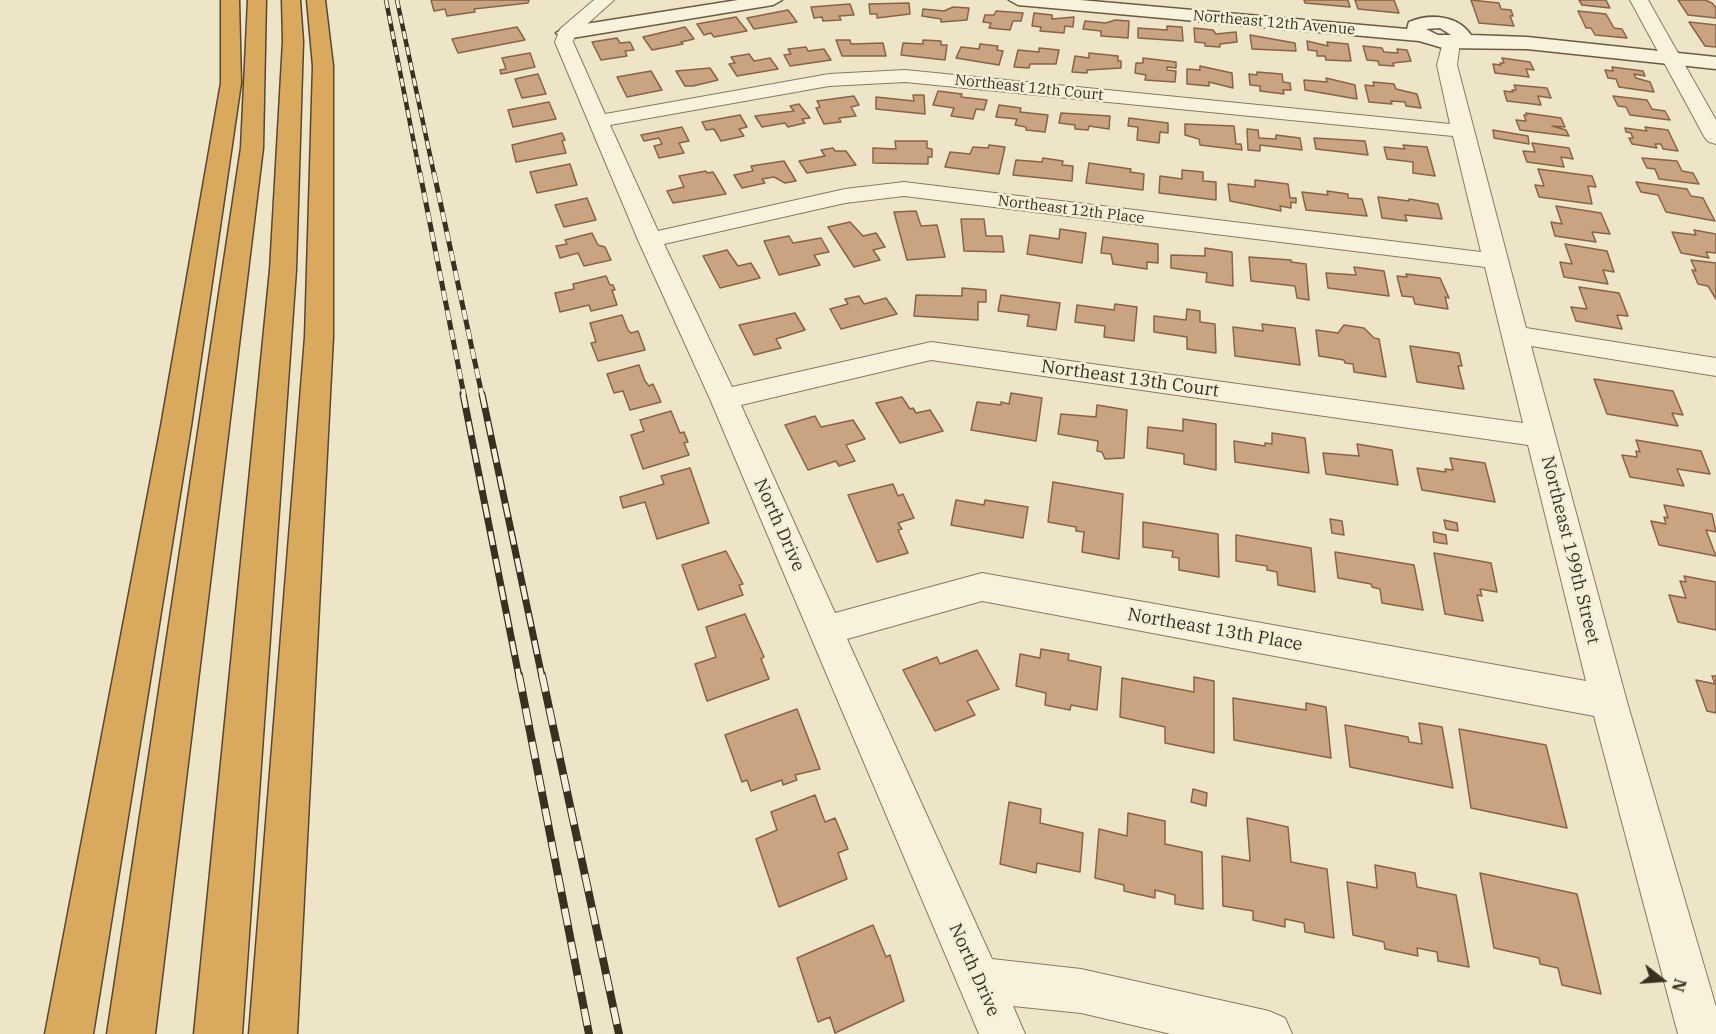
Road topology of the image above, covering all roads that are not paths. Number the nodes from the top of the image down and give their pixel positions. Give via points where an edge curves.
1 (230, 0) edge
2 (257, 0) edge
3 (291, 0) edge
4 (315, 0) edge
5 (605, 0) edge
6 (713, 0) edge
7 (773, 0) edge
8 (1018, 0) edge
9 (1121, 0) edge
10 (1639, 0) edge
11 (1425, 22) edge
12 (572, 27) junction
13 (1453, 34) junction
14 (1671, 58) junction
15 (1716, 63) edge
16 (1448, 65) junction
17 (598, 121) junction
18 (1462, 130) junction
19 (1716, 138) edge
20 (650, 240) junction
21 (1496, 261) junction
22 (1514, 335) junction
23 (1716, 368) edge
24 (724, 399) junction
25 (1540, 436) junction
26 (825, 631) junction
27 (1609, 702) junction
28 (978, 980) junction
29 (69, 1034) edge
30 (131, 1034) edge
31 (218, 1034) edge
32 (273, 1034) edge
33 (1002, 1034) edge
34 (1269, 1034) edge
35 (1701, 1034) edge

1 - 29 highway via 231,83 176,426
2 - 30 highway via 252,148
3 - 31 highway via 293,41 283,270
4 - 32 highway via 324,66 319,337
5 - 12 street
6 - 12 street
7 - 12 street
8 - 11 street, Northeast 12th Avenue
9 - 11 street, Northeast 12th Avenue
10 - 14 street
11 - 13 street
11 - 13 street
11 - 16 street, Northeast 199th Street
12 - 17 street, North Drive via 564,42
13 - 14 street
13 - 16 street, Northeast 199th Street
14 - 15 street
14 - 19 street
16 - 18 street, Northeast 199th Street
17 - 18 street, Northeast 12th Court via 829,80 905,76
17 - 20 street, North Drive
18 - 21 street, Northeast 199th Street
20 - 21 street, Northeast 12th Place via 845,196 904,189
20 - 24 street, North Drive
21 - 22 street, Northeast 199th Street
22 - 23 street
22 - 25 street, Northeast 199th Street
24 - 25 street, Northeast 13th Court via 931,351
24 - 26 street, North Drive
25 - 27 street, Northeast 199th Street
26 - 27 street, Northeast 13th Place via 982,587
26 - 28 street, North Drive
27 - 35 street, Northeast 199th Street
28 - 33 street, North Drive
28 - 34 street via 1081,991

